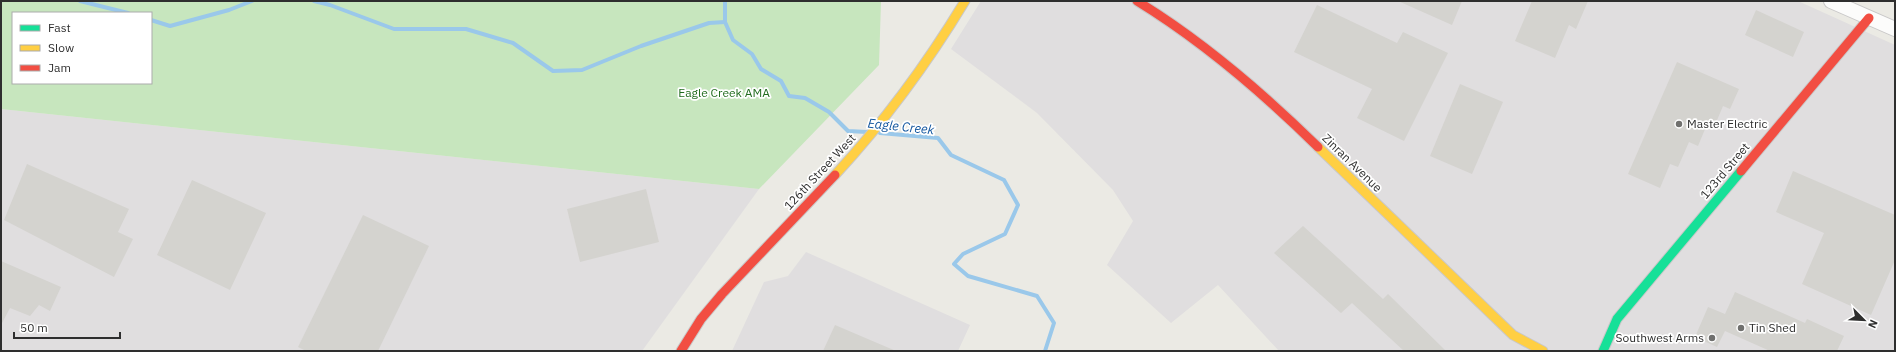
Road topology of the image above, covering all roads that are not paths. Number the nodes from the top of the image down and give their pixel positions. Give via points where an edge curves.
1 (965, 1) edge
2 (1137, 1) edge
3 (1831, 1) edge
4 (1869, 18) junction
5 (1895, 29) edge
6 (681, 351) edge
7 (1543, 351) edge
8 (1603, 351) edge

1 - 6 street, 126th Street West via 899,100 855,154 703,317
2 - 7 street, Zinran Avenue via 1176,24 1237,72 1513,334
3 - 4 street
4 - 5 street
4 - 8 street, 123rd Street via 1617,319

